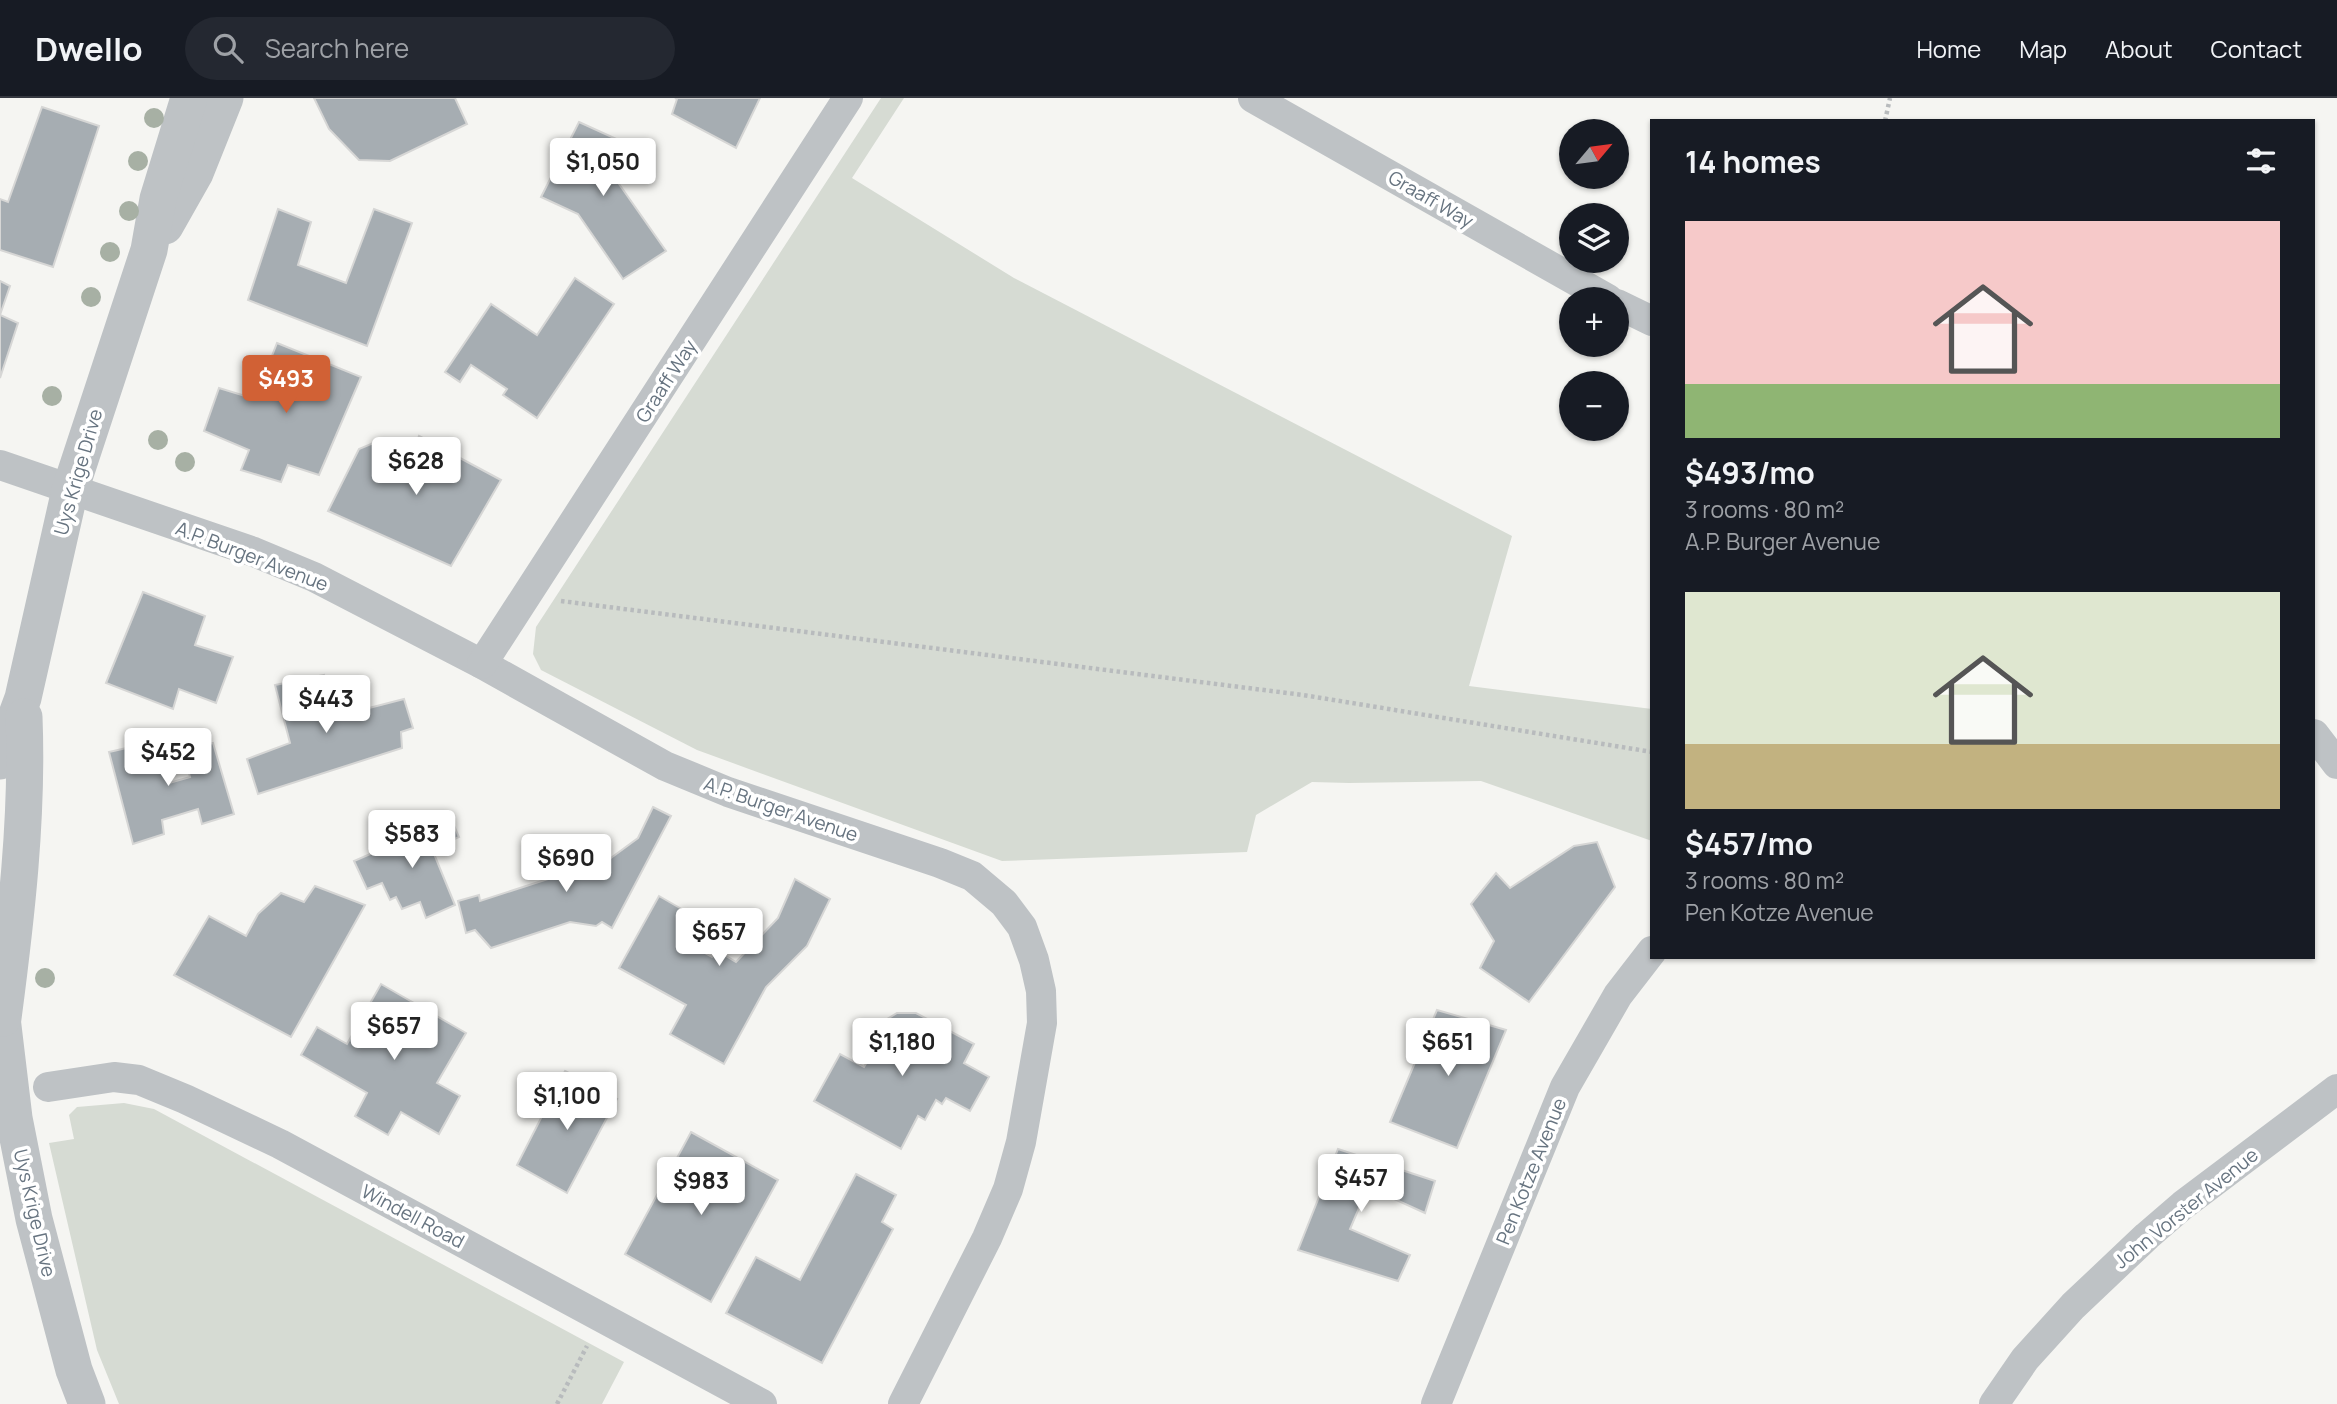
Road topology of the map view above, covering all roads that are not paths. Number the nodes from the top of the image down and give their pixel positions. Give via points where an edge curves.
1 (189, 98) edge
2 (225, 98) edge
3 (848, 98) edge
4 (1253, 98) edge
5 (149, 250) junction
6 (1587, 287) edge
7 (1629, 310) edge
8 (1650, 320) edge
9 (0, 465) edge
10 (70, 490) junction
11 (482, 664) junction
12 (23, 698) junction
13 (2315, 735) edge
14 (0, 761) edge
15 (2337, 764) edge
16 (1650, 954) edge
17 (2, 1010) edge
18 (48, 1087) dead end
19 (2337, 1089) edge
20 (87, 1404) edge
21 (762, 1404) edge
22 (903, 1404) edge
23 (1436, 1404) edge
24 (1994, 1404) edge

1 - 5 street, Uys Krige Drive via 158,199
2 - 5 street, Uys Krige Drive via 184,196
3 - 11 street, Graaff Way
4 - 6 street, Graaff Way
5 - 10 street, Uys Krige Drive
7 - 8 street
9 - 10 street, A.P. Burger Avenue
10 - 11 street, A.P. Burger Avenue via 314,577
10 - 12 street, Uys Krige Drive
11 - 22 street, A.P. Burger Avenue via 665,766 972,876 1004,903 1021,928 1041,991 1042,1023 1021,1142 1009,1189 987,1238
12 - 14 street, Uys Krige Drive
12 - 17 street, Uys Krige Drive via 26,766 14,931
13 - 15 street
16 - 23 street, Pen Kotze Avenue via 1618,995 1565,1087
17 - 20 street, Uys Krige Drive via 14,1118 34,1219
18 - 21 street, Windell Road via 114,1077 139,1080 185,1099 280,1144
19 - 24 street, John Vorster Avenue via 2147,1236 2073,1306 2025,1359

